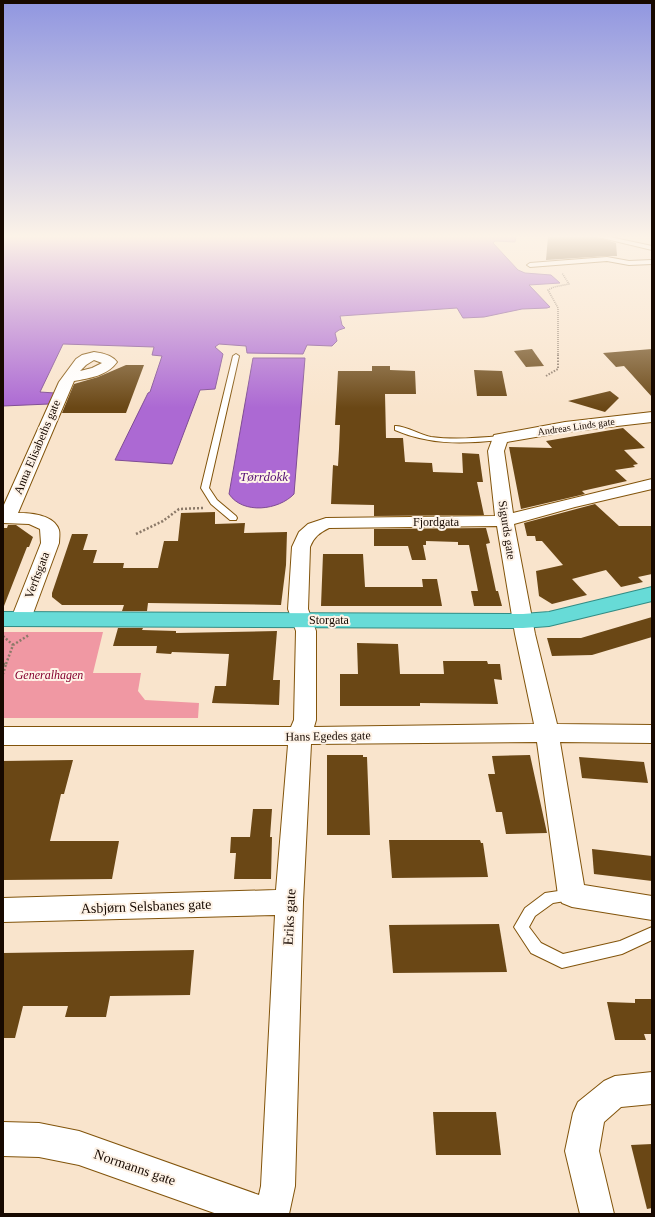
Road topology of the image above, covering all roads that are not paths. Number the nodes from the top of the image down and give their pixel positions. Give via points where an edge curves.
1 (236, 356) dead end
2 (69, 377) dead end
3 (652, 417) edge
4 (398, 428) dead end
5 (500, 438) junction
6 (652, 484) edge
7 (5, 518) edge
8 (233, 518) dead end
9 (505, 521) junction
10 (652, 594) edge
11 (303, 620) junction
12 (523, 621) junction
13 (19, 624) edge
14 (546, 733) junction
15 (652, 734) edge
16 (3, 736) edge
17 (300, 736) junction
18 (572, 895) junction
19 (289, 902) junction
20 (652, 908) edge
21 (3, 910) edge
22 (652, 933) edge
23 (652, 1088) edge
24 (3, 1139) edge
25 (262, 1214) edge
26 (272, 1214) edge
27 (597, 1214) edge

1 - 8 lane via 205,488 214,502
2 - 7 street, Anna Elisabeths gate
3 - 5 street, Andreas Linds gate via 564,427
4 - 5 lane via 427,439
5 - 9 street, Sigurds gate via 496,451
6 - 9 street, Fjordgata
7 - 13 street, Verftsgata via 36,519 50,530 50,543
9 - 11 street, Fjordgata via 340,522 326,523 314,528 304,536 301,547 298,609
9 - 12 street, Sigurds gate
10 - 12 highway, Storgata via 549,619
11 - 12 highway, Storgata
11 - 13 highway, Storgata
11 - 17 street, Eriks gate via 306,631 305,720
12 - 14 street, Sigurds gate
14 - 15 street, Hans Egedes gate
14 - 17 street, Hans Egedes gate
14 - 18 street, Sigurds gate
16 - 17 street, Hans Egedes gate
17 - 19 street, Eriks gate
18 - 20 street
18 - 22 lane via 550,897 530,912 521,927 536,948 562,960 622,947
19 - 21 street, Asbjørn Selsbanes gate
19 - 26 street, Eriks gate via 278,1186
23 - 27 street via 615,1092 589,1113 582,1151
24 - 25 street, Normanns gate via 39,1140 79,1148

